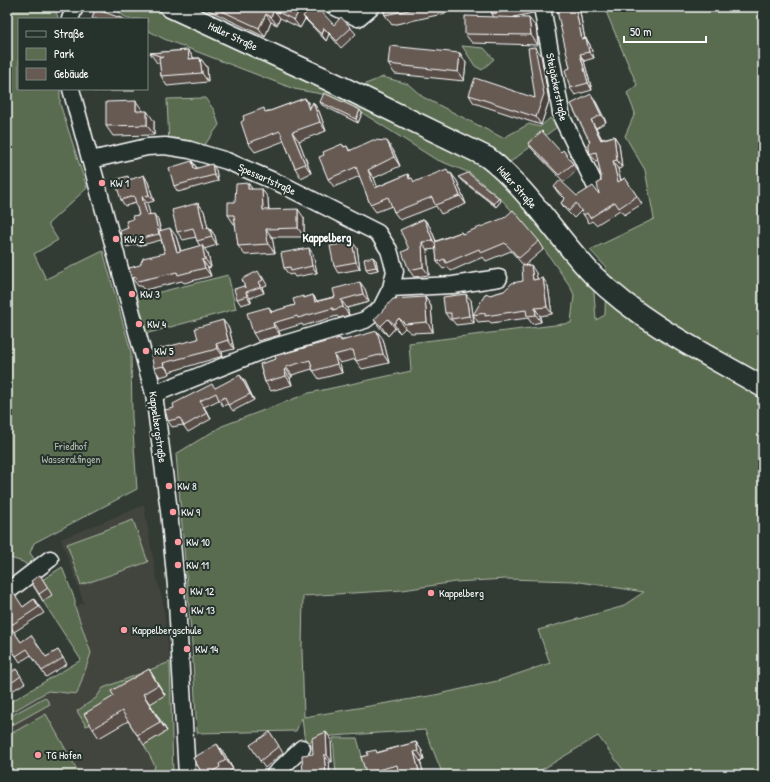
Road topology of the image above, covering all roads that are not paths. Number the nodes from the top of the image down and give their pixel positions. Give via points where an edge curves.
1 (75, 7) edge
2 (170, 7) edge
3 (335, 7) edge
4 (371, 7) edge
5 (542, 7) edge
6 (70, 18) edge
7 (71, 90) edge
8 (91, 160) junction
9 (595, 185) dead end
10 (499, 278) dead end
11 (391, 288) junction
12 (763, 387) edge
13 (154, 394) junction
14 (50, 559) dead end
15 (7, 592) edge
16 (302, 748) dead end
17 (187, 775) edge
18 (274, 775) edge

1 - 6 street
2 - 12 main road, Haller Straße via 487,157 506,174 582,262 619,298 676,338
3 - 4 street via 358,18
5 - 9 street, Steigäckerstraße via 562,118
7 - 8 street, Kappelbergstraße
8 - 11 street, Spessartstraße via 147,147 165,146 228,161 283,185 378,233 389,250 395,271
8 - 13 street, Kappelbergstraße
10 - 11 street via 445,286
11 - 13 street, Spessartstraße via 381,308 364,320 264,350
13 - 17 street, Kappelbergstraße via 176,586
14 - 15 street
16 - 18 street

